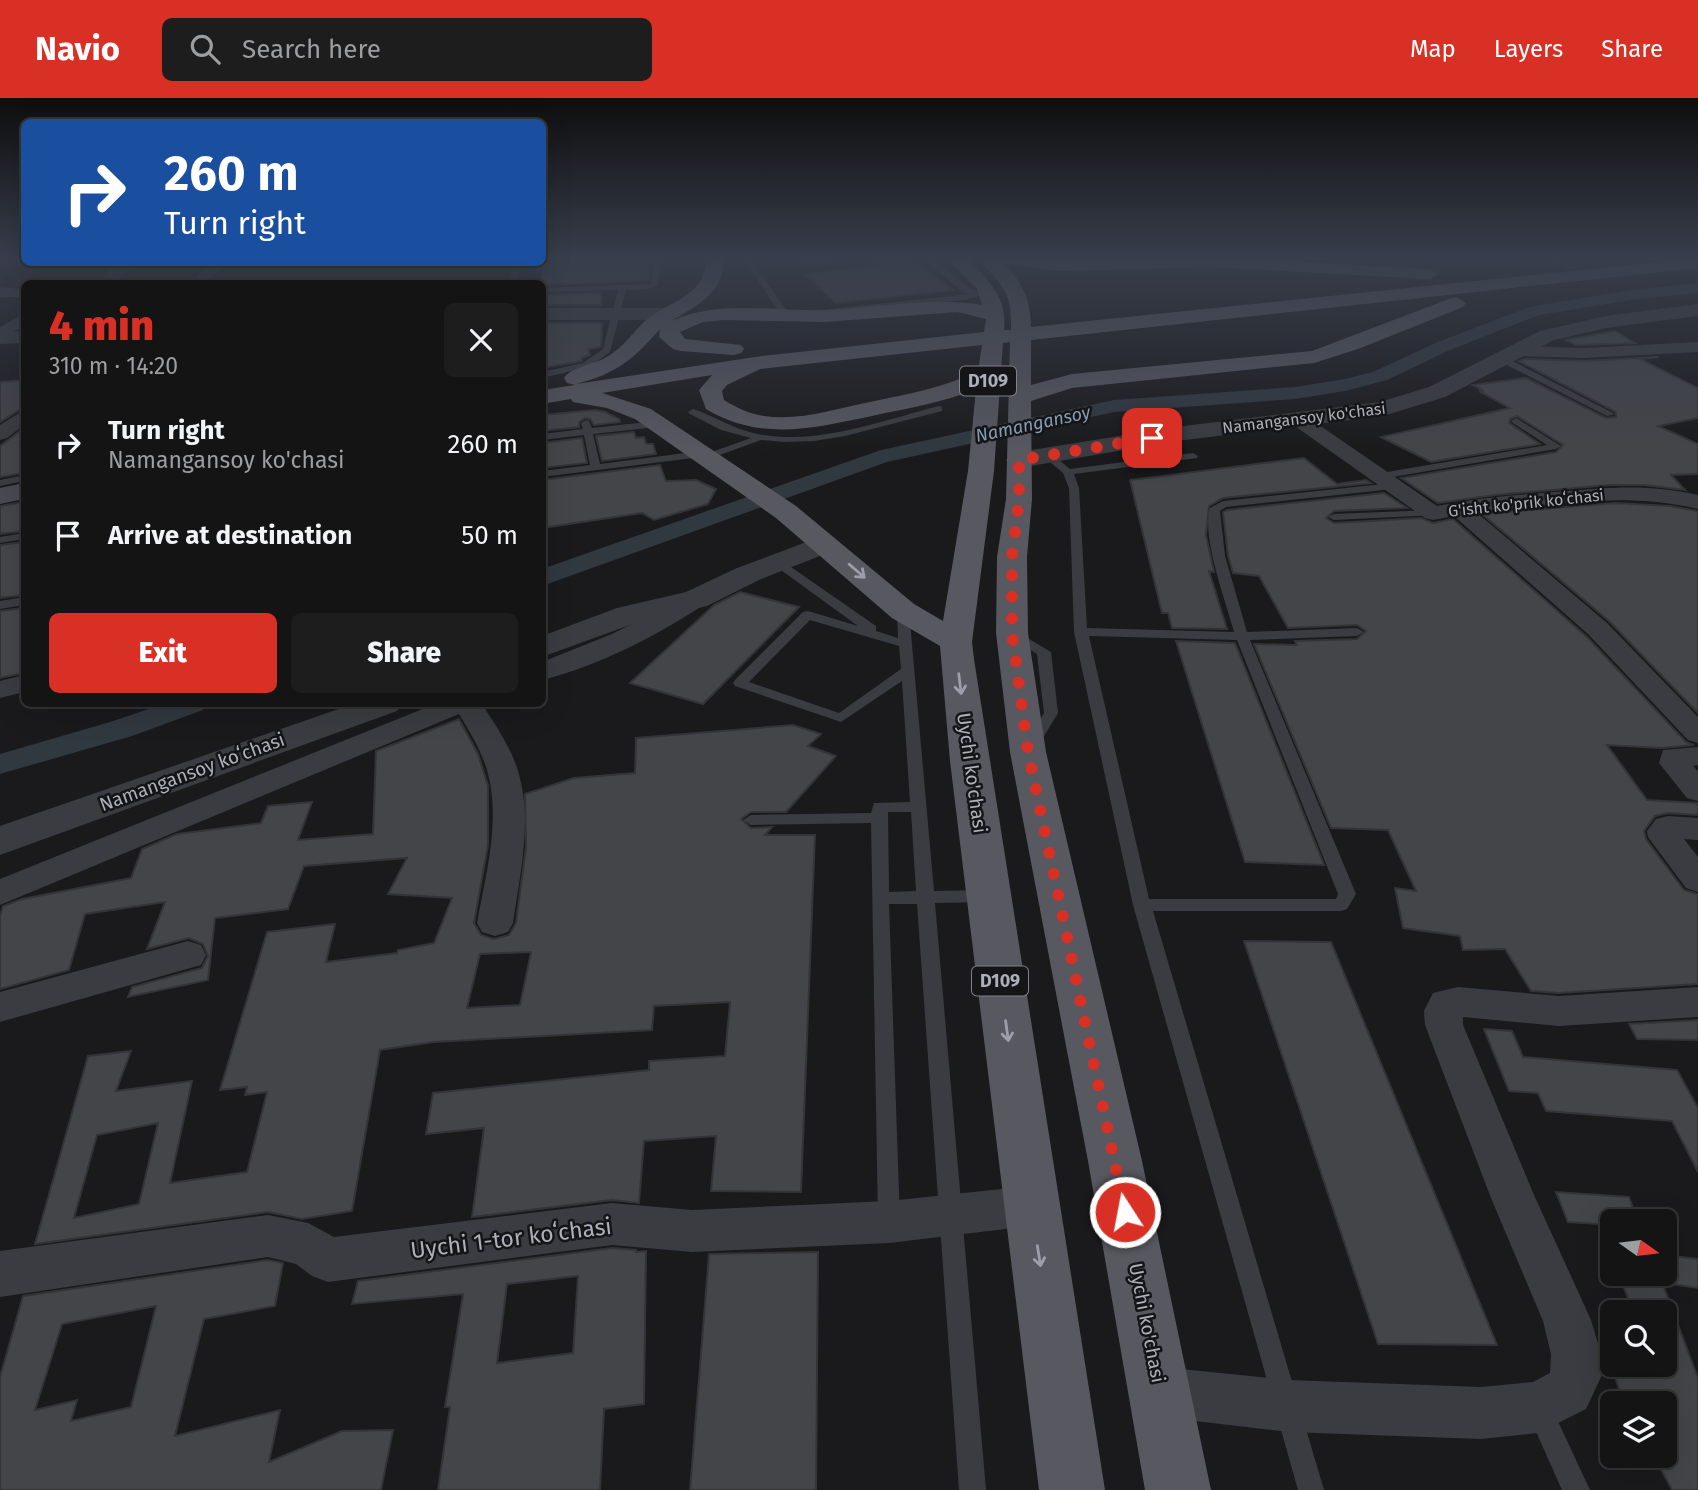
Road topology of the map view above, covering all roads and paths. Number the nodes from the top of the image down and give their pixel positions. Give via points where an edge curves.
1 (613, 323) edge
2 (655, 323) edge
3 (680, 323) edge
4 (995, 323) edge
5 (1023, 323) edge
6 (1081, 323) edge
7 (1114, 323) edge
8 (1292, 323) edge
9 (1406, 323) edge
10 (1614, 323) edge
11 (13, 333) edge
12 (799, 348) junction
13 (1698, 348) edge
14 (1021, 350) junction
15 (0, 354) edge
16 (1507, 355) junction
17 (762, 362) junction
18 (988, 374) junction
19 (546, 388) edge
20 (546, 388) edge
21 (546, 389) edge
22 (546, 389) edge
23 (546, 389) edge
24 (1020, 397) junction
25 (939, 409) dead end
26 (693, 412) dead end
27 (1610, 414) dead end
28 (21, 418) edge
29 (1299, 420) junction
30 (1516, 421) dead end
31 (657, 424) junction
32 (587, 427) junction
33 (0, 435) edge
34 (546, 436) edge
35 (759, 439) junction
36 (703, 456) junction
37 (1193, 456) dead end
38 (1017, 460) junction
39 (596, 467) junction
40 (1068, 472) junction
41 (546, 473) edge
42 (21, 479) edge
43 (1387, 481) junction
44 (0, 483) edge
45 (21, 492) edge
46 (0, 496) edge
47 (1694, 504) edge
48 (1446, 510) junction
49 (1334, 517) dead end
50 (21, 536) edge
51 (0, 540) edge
52 (825, 544) junction
53 (968, 555) junction
54 (1012, 557) junction
55 (778, 562) junction
56 (827, 596) junction
57 (696, 599) junction
58 (21, 602) edge
59 (0, 605) edge
60 (903, 611) junction
61 (808, 615) junction
62 (1081, 632) junction
63 (1357, 632) dead end
64 (882, 636) junction
65 (1242, 636) junction
66 (956, 642) junction
67 (905, 644) junction
68 (546, 646) edge
69 (546, 671) edge
70 (907, 671) junction
71 (21, 684) edge
72 (0, 690) edge
73 (377, 707) edge
74 (452, 707) edge
75 (470, 707) edge
76 (1698, 734) edge
77 (1698, 756) edge
78 (1698, 791) edge
79 (918, 807) junction
80 (879, 818) junction
81 (751, 820) dead end
82 (1698, 829) edge
83 (0, 841) edge
84 (1698, 880) edge
85 (0, 893) edge
86 (989, 896) junction
87 (925, 897) junction
88 (880, 898) junction
89 (1142, 905) junction
90 (495, 923) dead end
91 (188, 955) dead end
92 (1698, 1003) edge
93 (0, 1007) edge
94 (1031, 1206) junction
95 (952, 1215) junction
96 (889, 1222) junction
97 (0, 1274) edge
98 (1161, 1392) junction
99 (1288, 1406) junction
100 (1538, 1407) junction
101 (972, 1490) edge
102 (1072, 1490) edge
103 (1178, 1490) edge
104 (1311, 1490) edge
105 (1576, 1490) edge

1 - 20 lane via 603,355
2 - 19 main road via 616,361
3 - 12 main road via 670,329 669,337 680,345
4 - 18 main road, D109
5 - 14 main road, D109
6 - 12 main road
7 - 17 main road
8 - 14 main road via 1317,339 1297,349 1094,367 1049,364
9 - 24 main road via 1314,357 1072,382
10 - 16 street, Namangansoy ko'chasi via 1547,335
11 - 15 street
12 - 21 main road
13 - 16 street
14 - 24 main road, D109
16 - 27 lane
16 - 29 street, Namangansoy ko'chasi via 1418,400
17 - 18 main road via 719,380 710,390 714,404 755,422 803,423 930,396
17 - 22 main road
18 - 38 main road, D109
23 - 31 main road via 612,402
24 - 38 main road, D109
25 - 35 lane via 810,438
26 - 35 lane via 719,428
28 - 33 street
29 - 38 street, Namangansoy ko'chasi
29 - 43 street, G'isht ko'prik koʻchasi
30 - 43 lane via 1556,446
31 - 32 lane
31 - 36 main road
32 - 34 lane
32 - 39 lane
35 - 36 lane
36 - 39 lane
36 - 52 main road
37 - 40 lane
38 - 40 lane
38 - 53 main road, Uychi ko'chasi / D109
38 - 54 main road, Uychi ko'chasi / D109 via 1019,499
39 - 41 lane
40 - 62 lane via 1074,488
42 - 44 lane
43 - 48 street, G'isht ko'prik koʻchasi
43 - 65 lane via 1223,504 1214,510
45 - 46 main road
47 - 48 street, G'isht ko'prik koʻchasi via 1668,495 1635,492
48 - 49 lane
48 - 76 street via 1598,629
50 - 51 lane
52 - 55 street
52 -> 60 main road
53 - 54 main road
53 - 66 main road, Uychi ko'chasi / D109
54 - 98 main road, Uychi ko'chasi / D109 via 1012,633 1028,752
55 - 56 lane
55 - 57 street
56 - 61 lane
56 - 64 lane
57 - 68 street via 628,615
57 - 69 street via 611,647
58 - 59 lane
60 - 66 main road
60 - 67 lane
61 - 64 lane
61 - 70 lane via 740,683 841,718
62 - 65 lane
62 - 89 lane
63 - 65 lane
64 - 67 lane
65 - 89 lane via 1347,894 1341,905
66 -> 86 main road, Uychi ko'chasi / D109
67 - 70 lane
70 - 79 lane
71 - 72 street
73 - 83 street, Namangansoy koʻchasi
74 - 85 street
75 - 90 street via 506,783 506,854
77 - 78 street via 1674,757
79 - 80 lane via 880,807
79 - 87 lane
80 - 81 lane
80 - 88 lane
82 - 84 street via 1668,827 1663,831
86 - 87 lane
86 -> 94 main road, Uychi ko'chasi / D109
87 - 88 lane
87 - 95 lane
88 - 96 lane
89 - 99 lane
91 - 93 street
92 - 100 street via 1559,1011 1458,1002 1447,1004 1443,1011 1444,1025 1567,1320 1576,1354 1577,1376 1568,1391
94 - 95 street, Uychi 1-tor koʻchasi
94 -> 102 main road, Uychi ko'chasi / D109
95 - 96 street, Uychi 1-tor koʻchasi
95 - 101 lane
96 - 97 street, Uychi 1-tor koʻchasi via 692,1231 612,1224 328,1260 308,1245 268,1236
98 - 99 street
98 - 103 main road, Uychi ko'chasi / D109
99 - 100 street via 1481,1413
99 - 104 lane
100 - 105 lane

